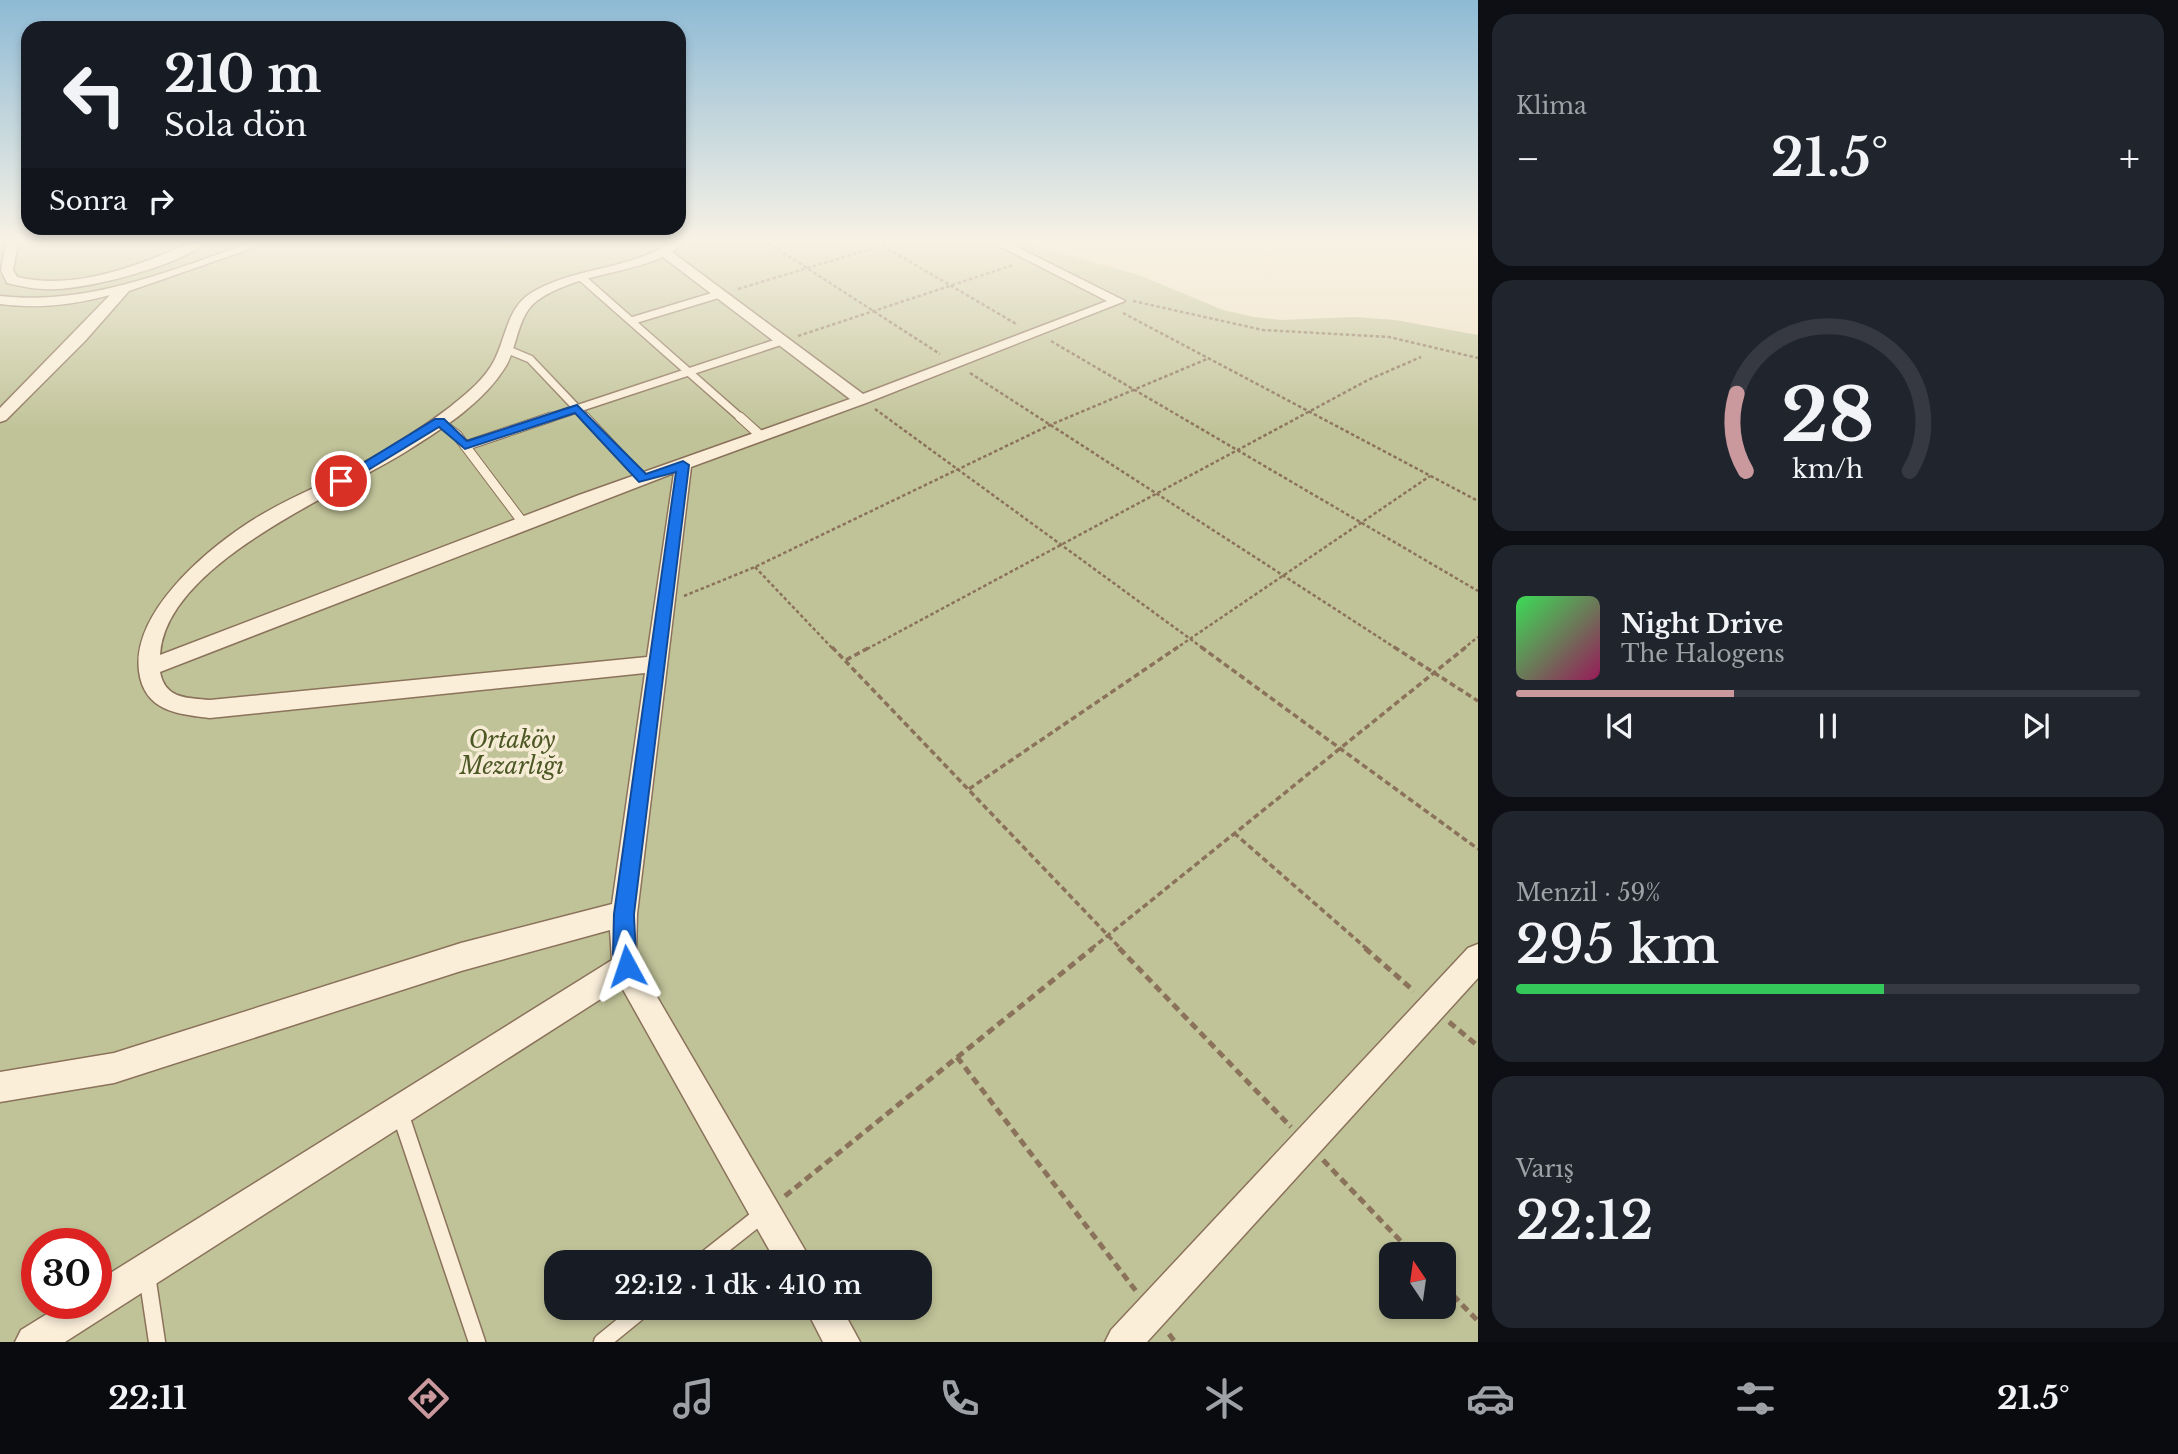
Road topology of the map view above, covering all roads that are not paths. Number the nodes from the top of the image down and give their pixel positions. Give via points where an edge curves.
1 (107, 306) edge
2 (525, 306) edge
3 (613, 306) edge
4 (682, 306) edge
5 (735, 306) edge
6 (1106, 306) edge
7 (631, 321) junction
8 (782, 341) junction
9 (506, 349) junction
10 (688, 372) junction
11 (861, 400) junction
12 (577, 408) junction
13 (0, 417) edge
14 (440, 422) junction
15 (761, 436) junction
16 (465, 446) junction
17 (683, 465) junction
18 (643, 479) junction
19 (524, 524) junction
20 (658, 664) junction
21 (149, 668) junction
22 (624, 914) junction
23 (1478, 958) edge
24 (627, 966) junction
25 (0, 1087) edge
26 (399, 1111) junction
27 (766, 1211) junction
28 (717, 1250) edge
29 (788, 1250) edge
30 (146, 1270) junction
31 (112, 1292) edge
32 (70, 1319) edge
33 (629, 1320) edge
34 (829, 1320) edge
35 (33, 1342) edge
36 (157, 1342) edge
37 (477, 1342) edge
38 (602, 1342) edge
39 (842, 1342) edge
40 (1123, 1342) edge

1 - 13 street
2 - 9 street via 515,317
3 - 7 lane
4 - 7 lane
5 - 8 street
6 - 11 street
7 - 10 lane
8 - 10 lane
8 - 11 street
9 - 12 lane via 530,359
9 - 14 street via 490,377
10 - 12 lane
10 - 15 lane
11 - 15 street
12 - 16 lane
12 - 18 lane
14 - 16 lane
14 - 21 street via 249,530 229,546 168,607 151,642
15 - 17 street
16 - 19 lane
17 - 18 street
17 - 20 street
18 - 19 street
19 - 21 street
20 - 21 street via 210,709 156,696
20 - 22 street
22 - 24 street
22 - 25 street via 461,957 114,1068
23 - 40 street
24 - 26 street
24 - 27 street
26 - 30 street
26 - 37 lane
27 - 28 lane
27 - 29 street
30 - 31 street
30 - 36 lane
32 - 35 street
33 - 38 lane
34 - 39 street

